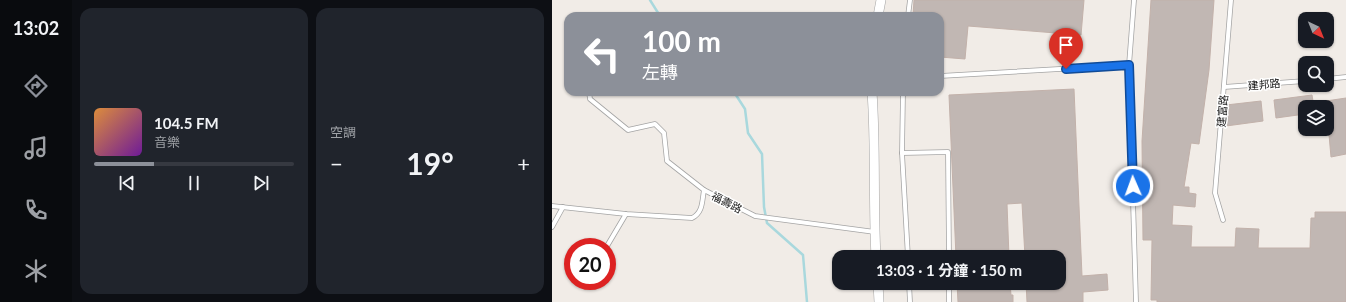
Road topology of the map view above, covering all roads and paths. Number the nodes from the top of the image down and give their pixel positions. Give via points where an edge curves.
1 (881, 0) edge
2 (910, 0) edge
3 (1134, 0) edge
4 (1231, 0) edge
5 (879, 12) edge
6 (908, 12) edge
7 (1129, 65) junction
8 (944, 76) edge
9 (1346, 77) edge
10 (1334, 78) edge
11 (1298, 81) edge
12 (1224, 87) junction
13 (590, 96) edge
14 (872, 96) edge
15 (903, 96) edge
16 (902, 154) junction
17 (704, 190) junction
18 (552, 206) edge
19 (563, 207) junction
20 (626, 214) junction
21 (1223, 220) dead end
22 (552, 227) edge
23 (875, 232) junction
24 (612, 238) edge
25 (876, 250) edge
26 (908, 250) edge
27 (949, 250) edge
28 (878, 290) edge
29 (909, 290) edge
30 (949, 290) edge
31 (879, 302) edge
32 (910, 302) edge
33 (950, 302) edge
34 (1136, 302) edge

1 - 5 street
2 - 6 lane
3 - 7 lane
4 - 12 lane, 建富路
7 - 8 lane
7 - 34 lane
9 - 10 lane
11 - 12 lane, 建邦路
12 - 21 lane, 建富路 via 1215,193
13 - 17 lane via 628,130 656,124 664,133 667,161
14 - 23 street via 875,125
15 - 16 lane
16 - 26 lane
16 - 27 lane via 948,152
17 - 20 lane, 福壽路 via 700,212 692,218
17 - 23 lane, 福壽路 via 755,216
18 - 19 lane, 福壽路
19 - 20 lane, 福壽路
19 - 22 lane
20 - 24 lane
23 - 25 street
28 - 31 street
29 - 32 lane
30 - 33 lane

